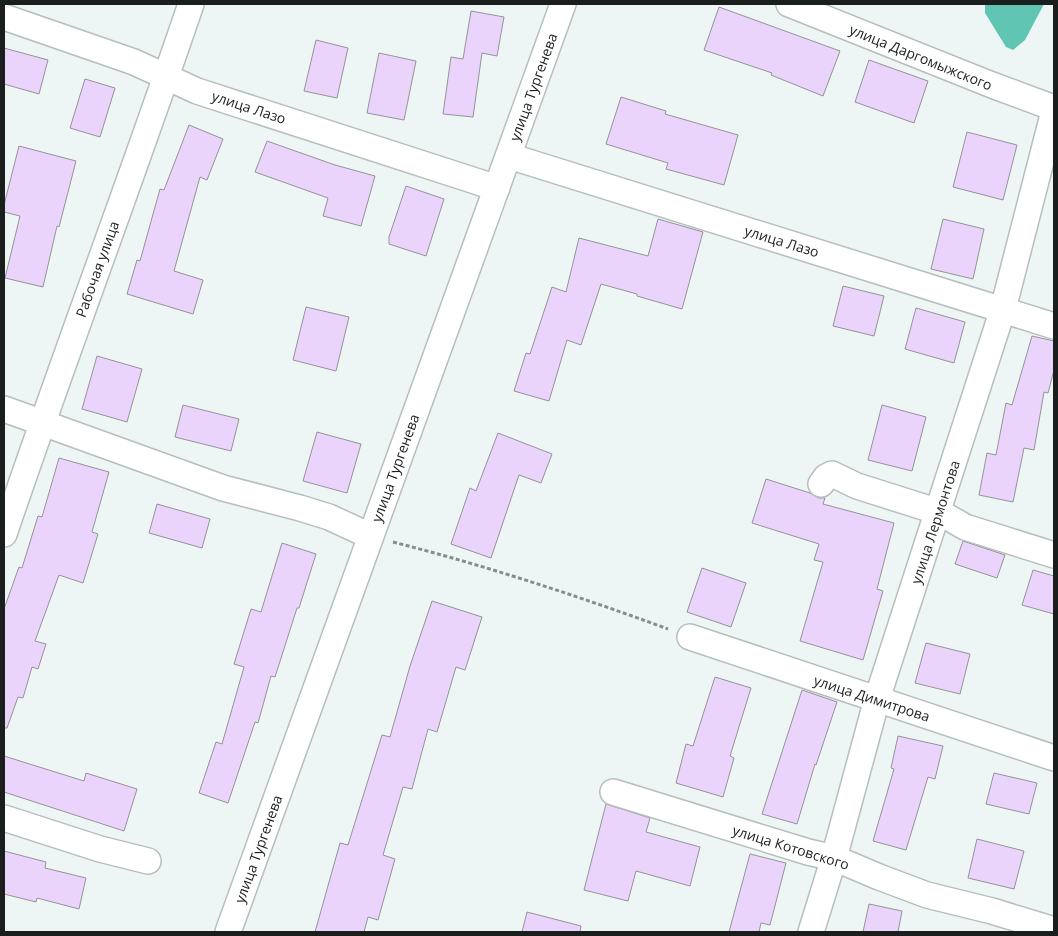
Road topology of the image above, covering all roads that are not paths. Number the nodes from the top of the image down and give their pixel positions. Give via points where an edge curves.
1 (192, 4) edge
2 (563, 4) edge
3 (789, 4) edge
4 (4, 17) edge
5 (166, 78) junction
6 (1054, 110) edge
7 (509, 156) junction
8 (497, 188) junction
9 (1003, 310) junction
10 (1054, 326) edge
11 (4, 409) edge
12 (42, 422) junction
13 (821, 484) dead end
14 (938, 512) junction
15 (4, 534) edge
16 (370, 536) junction
17 (1054, 555) edge
18 (690, 637) road end
19 (877, 699) junction
20 (1054, 758) edge
21 (613, 792) dead end
22 (4, 818) edge
23 (834, 858) junction
24 (148, 862) dead end
25 (1054, 930) edge
26 (228, 932) edge
27 (810, 932) edge

1 - 5 street, Рабочая улица
2 - 7 street, улица Тургенева
3 - 6 street, улица Даргомыжского
4 - 5 street, улица Лазо via 134,62
5 - 8 street, улица Лазо via 197,91
5 - 12 street, Рабочая улица
6 - 9 street, улица Лермонтова
7 - 8 street, улица Тургенева
7 - 9 street, улица Лазо
8 - 16 street, улица Тургенева
9 - 10 street, улица Лазо
9 - 14 street, улица Лермонтова
11 - 12 street
12 - 15 street, Рабочая улица
12 - 16 street via 222,488 329,517
13 - 14 street via 832,474 857,486
14 - 17 street via 965,527
14 - 19 street, улица Лермонтова
16 - 26 street, улица Тургенева
18 - 19 street, улица Димитрова
19 - 20 street, улица Димитрова
19 - 23 street, улица Лермонтова
21 - 23 street, улица Котовского
22 - 24 street
23 - 25 street, улица Котовского via 927,895
23 - 27 street, улица Лермонтова

